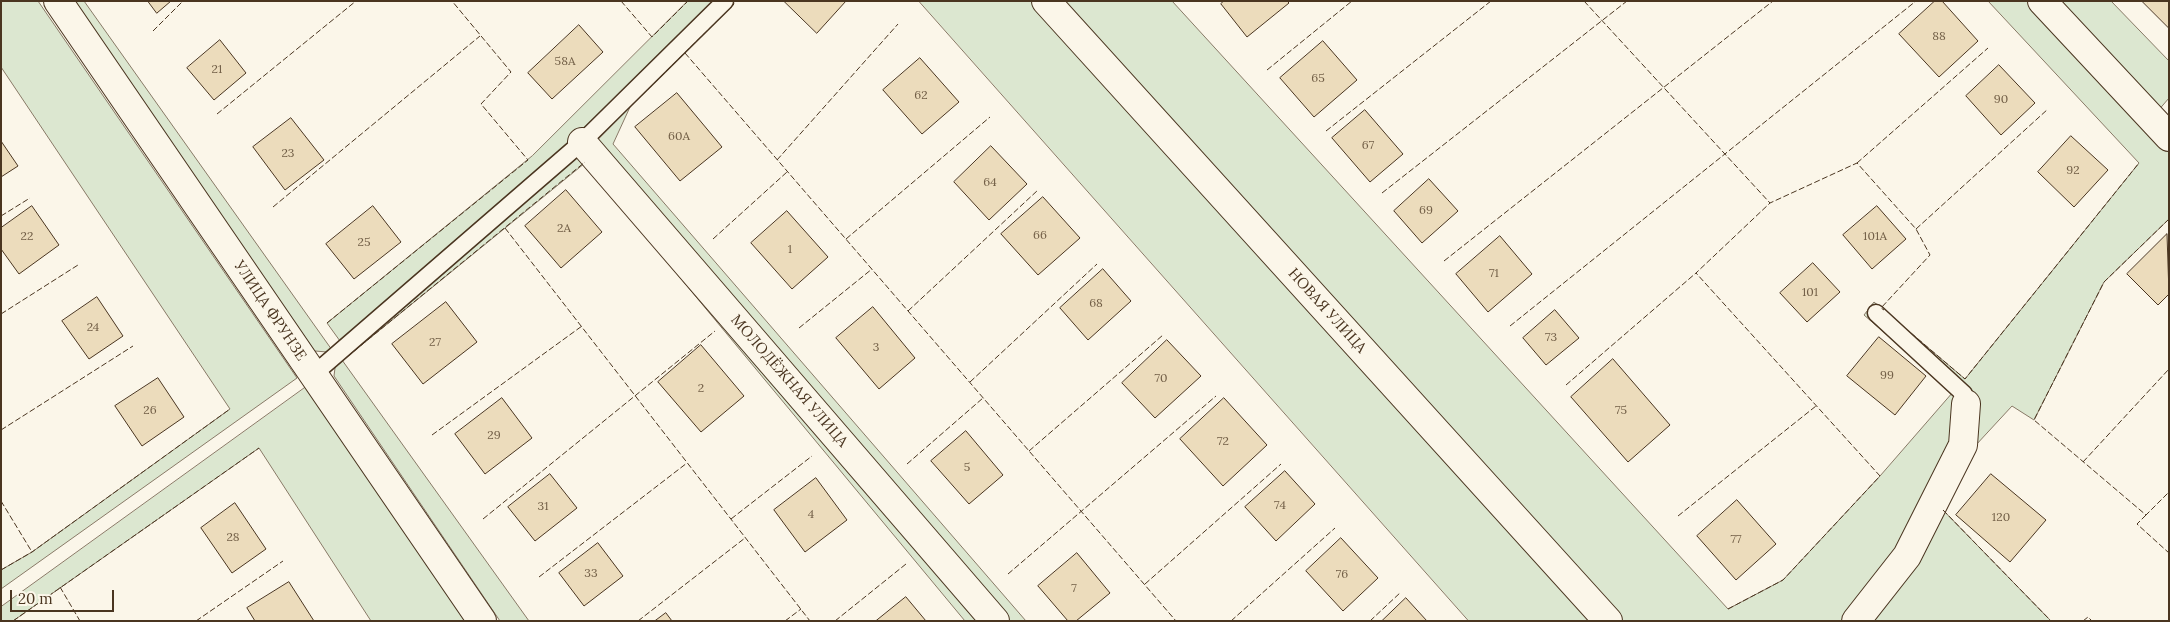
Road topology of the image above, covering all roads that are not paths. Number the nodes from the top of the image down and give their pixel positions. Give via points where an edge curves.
1 (58, 1) edge
2 (725, 1) edge
3 (1046, 1) edge
4 (2042, 1) edge
5 (2166, 127) edge
6 (582, 142) junction
7 (1876, 313) dead end
8 (314, 374) junction
9 (1966, 404) joint
10 (482, 621) edge
11 (995, 621) edge
12 (1608, 621) edge
13 (1856, 621) edge

1 - 8 street, УЛИЦА ФРУНЗЕ
2 - 6 lane
3 - 12 street, НОВАЯ УЛИЦА
4 - 5 street
6 - 8 lane
6 - 11 street, МОЛОДЁЖНАЯ УЛИЦА
7 - 9 lane via 1964,394
8 - 10 street, УЛИЦА ФРУНЗЕ
9 - 13 street via 1964,445 1907,556

